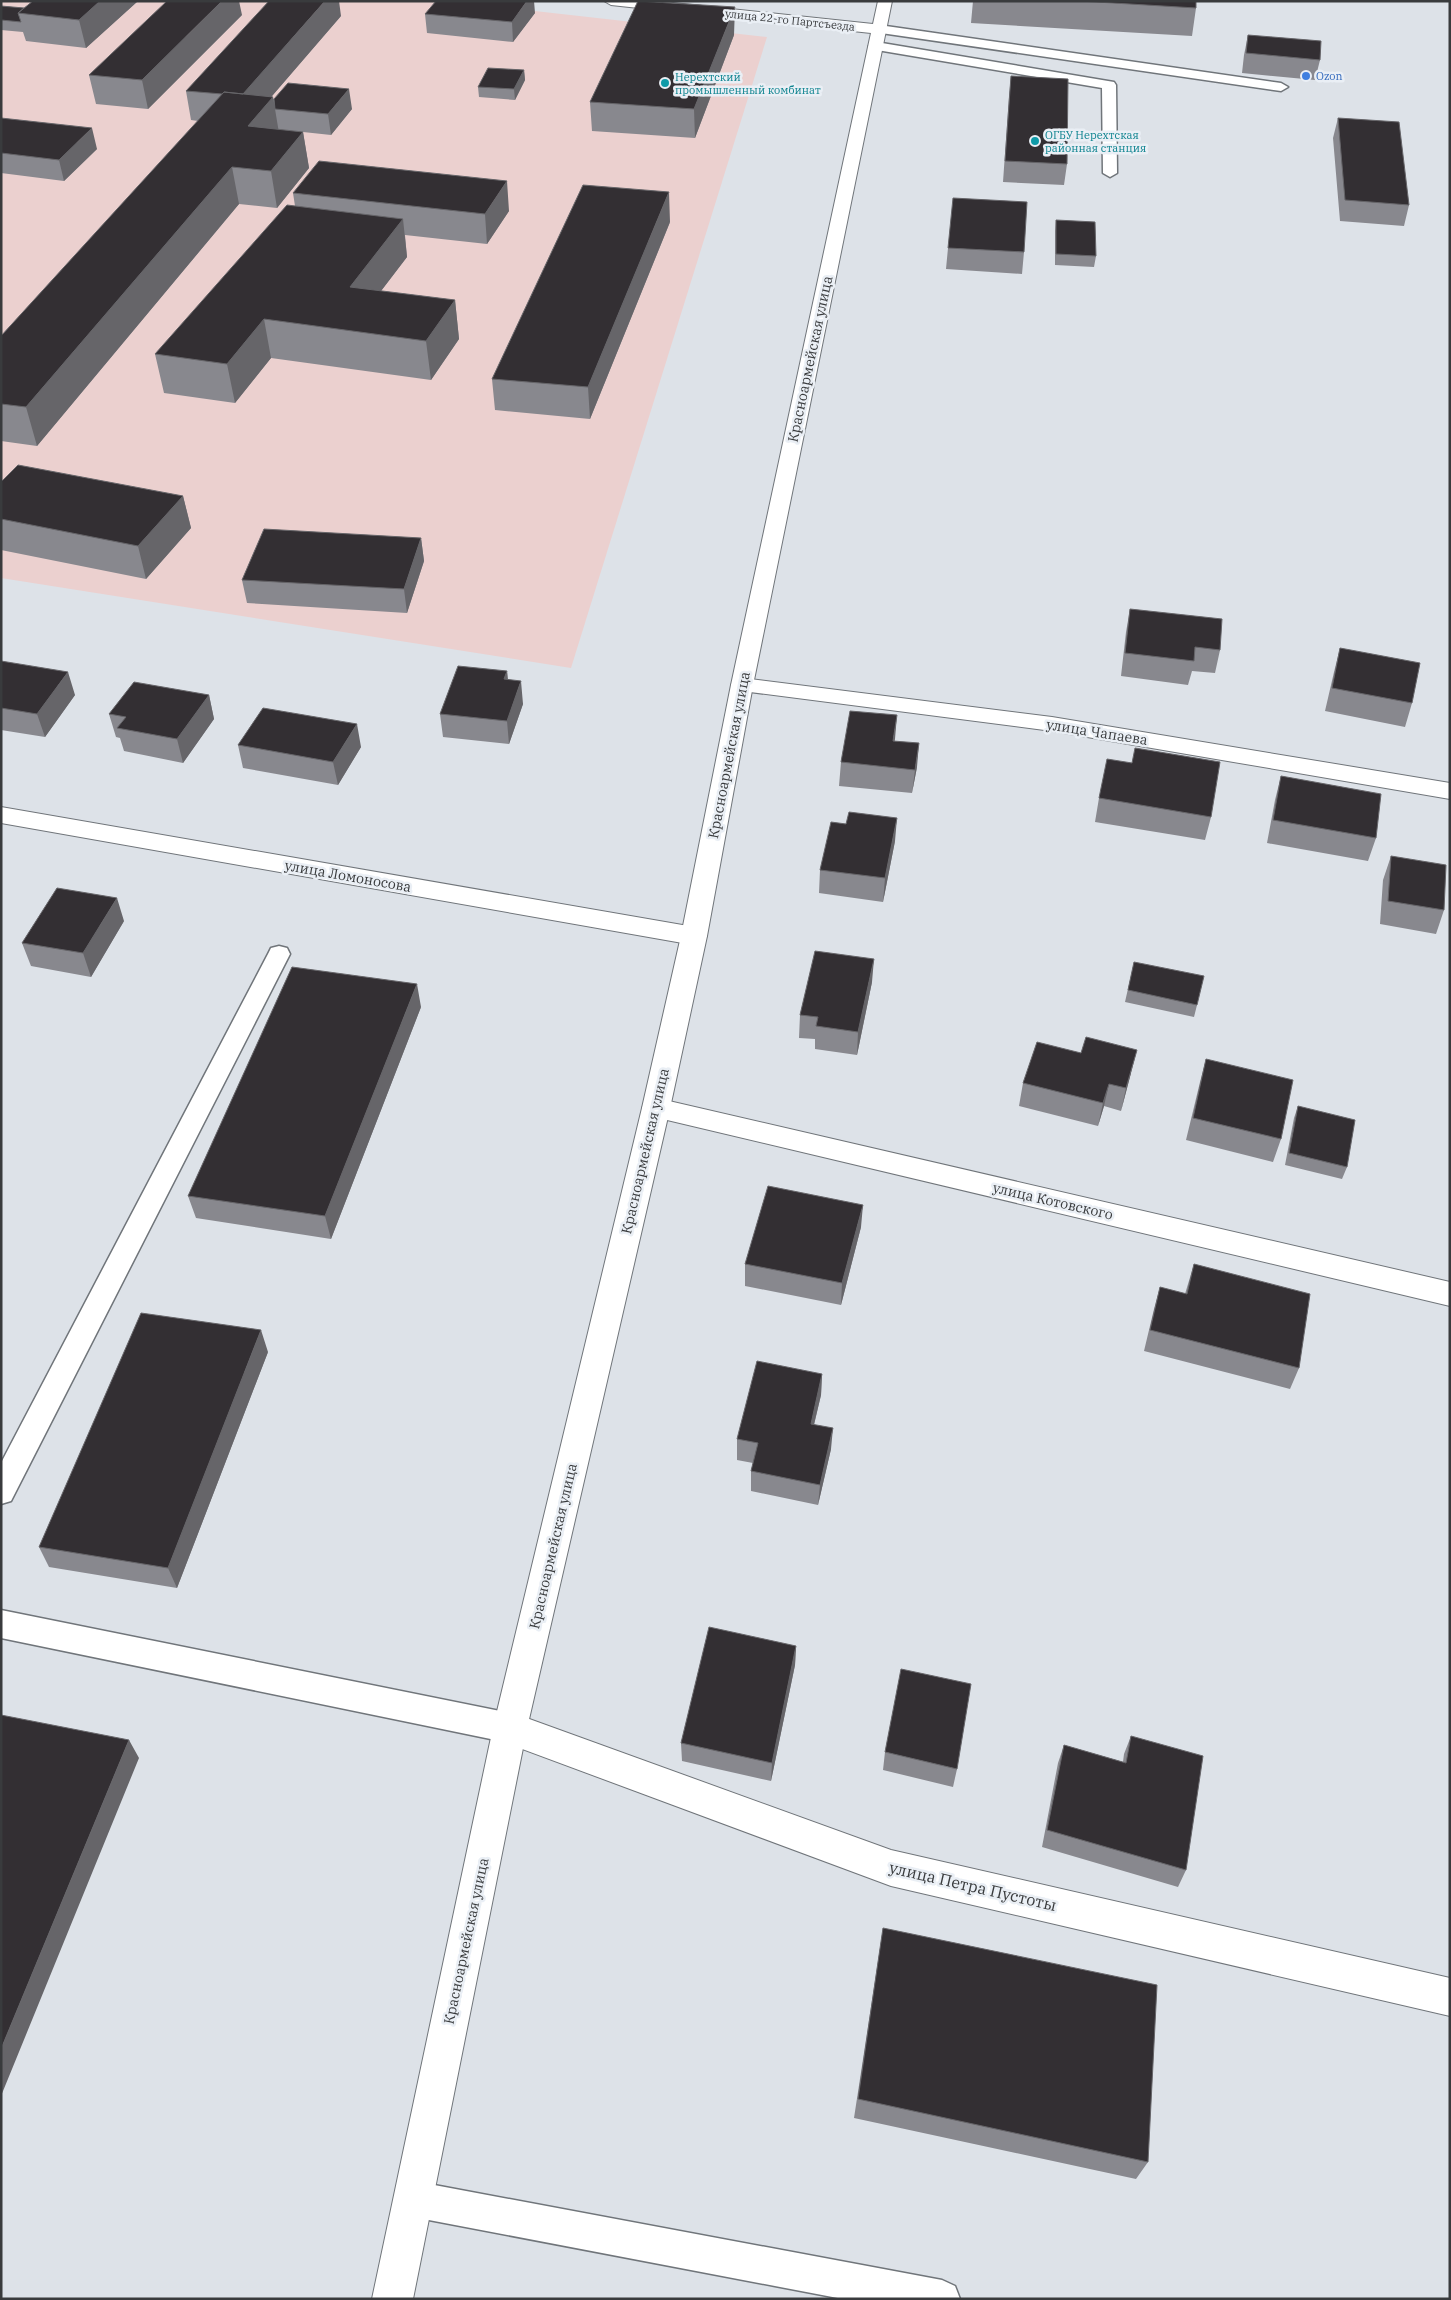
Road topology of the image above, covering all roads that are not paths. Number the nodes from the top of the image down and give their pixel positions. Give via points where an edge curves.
1 (612, 1) edge
2 (885, 1) edge
3 (878, 38) junction
4 (1281, 86) edge
5 (1110, 174) dead end
6 (742, 684) junction
7 (1450, 791) edge
8 (1, 815) edge
9 (694, 936) junction
10 (278, 954) dead end
11 (656, 1108) junction
12 (1450, 1294) edge
13 (1, 1492) edge
14 (1, 1624) edge
15 (510, 1728) junction
16 (1450, 1998) edge
17 (413, 2199) junction
18 (392, 2299) edge
19 (942, 2299) edge

1 - 3 street, улица 22-го Партсъезда
2 - 3 street, Красноармейская улица
3 - 4 lane
3 - 5 lane via 1110,85
3 - 6 street, Красноармейская улица
6 - 7 street, улица Чапаева via 1052,724
6 - 9 street, Красноармейская улица
8 - 9 street, улица Ломоносова
9 - 11 street, Красноармейская улица
10 - 13 lane
11 - 12 street, улица Котовского
11 - 15 street, Красноармейская улица
14 - 15 lane
15 - 16 street, улица Петра Пустоты via 891,1868
15 - 17 street, Красноармейская улица
17 - 18 street, Красноармейская улица
17 - 19 lane

